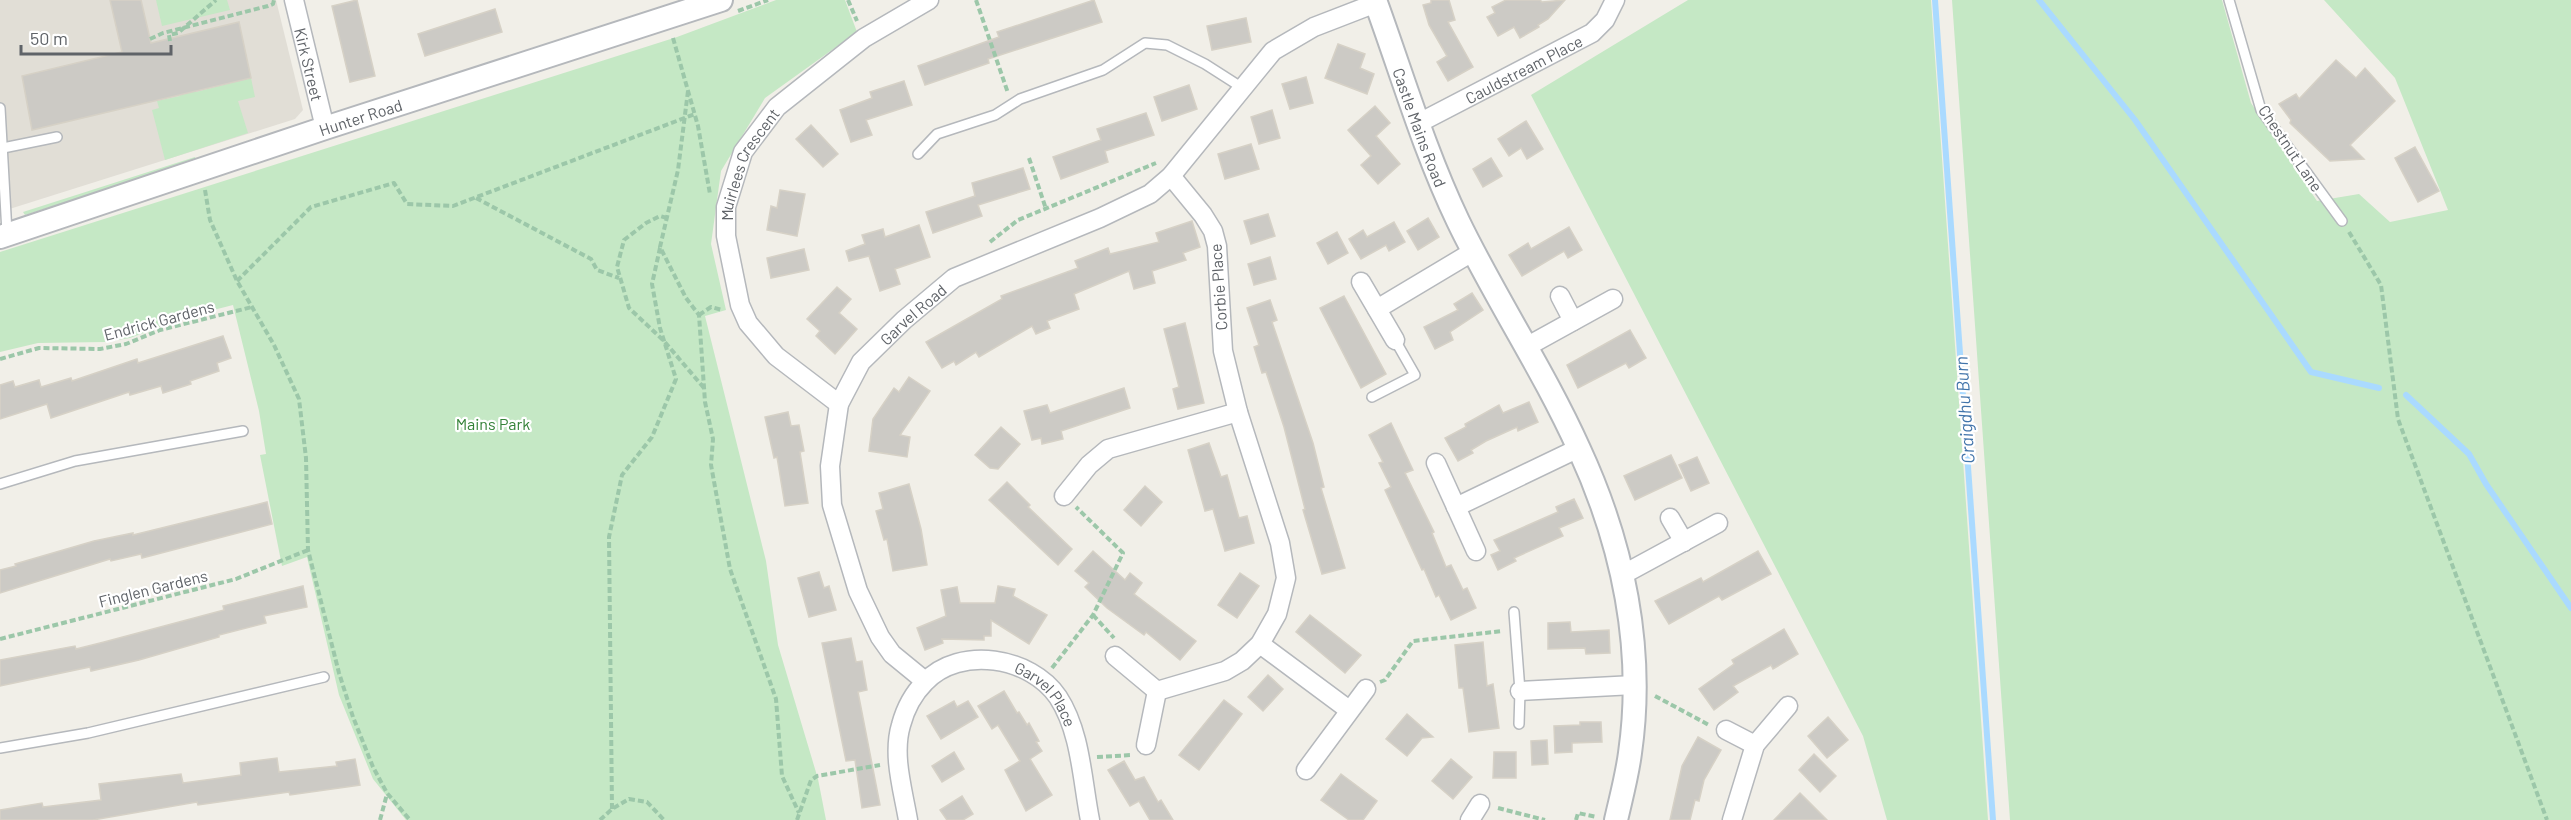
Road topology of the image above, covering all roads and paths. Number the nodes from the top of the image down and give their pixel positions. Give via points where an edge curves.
1 (216, 0) edge
2 (274, 0) edge
3 (294, 0) edge
4 (721, 0) edge
5 (929, 0) edge
6 (976, 0) edge
7 (1615, 0) edge
8 (2229, 0) edge
9 (1376, 2) edge
10 (668, 19) junction
11 (184, 27) junction
12 (150, 39) dead end
13 (170, 40) dead end
14 (1241, 87) junction
15 (688, 90) junction
16 (1012, 105) junction
17 (0, 108) edge
18 (695, 114) junction
19 (685, 118) junction
20 (1417, 124) junction
21 (325, 128) junction
22 (57, 137) dead end
23 (3, 148) junction
24 (918, 154) dead end
25 (1029, 158) dead end
26 (1168, 168) junction
27 (203, 171) junction
28 (475, 198) junction
29 (711, 203) dead end
30 (1046, 209) junction
31 (667, 218) junction
32 (2342, 221) joint
33 (3, 237) edge
34 (660, 247) junction
35 (983, 247) dead end
36 (1474, 251) junction
37 (620, 278) junction
38 (237, 281) junction
39 (1361, 282) dead end
40 (1560, 296) dead end
41 (1613, 299) dead end
42 (740, 305) junction
43 (252, 307) junction
44 (1377, 309) junction
45 (699, 315) junction
46 (1573, 321) junction
47 (1395, 340) joint
48 (664, 341) junction
49 (1526, 347) junction
50 (0, 359) edge
51 (705, 389) junction
52 (1372, 397) dead end
53 (839, 404) junction
54 (1238, 412) junction
55 (243, 431) dead end
56 (1579, 448) junction
57 (1436, 463) dead end
58 (0, 484) edge
59 (1064, 496) joint
60 (1456, 507) junction
61 (1670, 518) dead end
62 (1718, 523) dead end
63 (1684, 542) junction
64 (308, 550) junction
65 (1476, 550) dead end
66 (1624, 574) junction
67 (1514, 612) dead end
68 (1093, 615) junction
69 (1515, 629) junction
70 (0, 639) edge
71 (1260, 644) junction
72 (1115, 656) joint
73 (324, 677) dead end
74 (1042, 680) junction
75 (925, 681) junction
76 (1634, 685) junction
77 (1366, 689) joint
78 (1157, 691) junction
79 (1520, 691) junction
80 (1788, 706) dead end
81 (1349, 710) junction
82 (1519, 724) dead end
83 (1726, 730) joint
84 (1755, 744) junction
85 (1146, 745) joint
86 (0, 748) edge
87 (1079, 760) junction
88 (899, 762) junction
89 (1306, 771) dead end
90 (387, 793) junction
91 (1480, 804) joint
92 (612, 809) junction
93 (799, 813) junction
94 (1611, 819) edge
95 (380, 820) edge
96 (410, 820) edge
97 (600, 820) edge
98 (664, 820) edge
99 (797, 820) edge
100 (908, 820) edge
101 (1090, 820) edge
102 (1470, 820) edge
103 (1545, 820) edge
104 (1576, 820) edge
105 (1732, 820) edge
106 (2547, 820) edge

1 - 11 path
2 - 11 path via 268,6
3 - 21 street, Kirk Street
4 - 10 street, Hunter Road
5 - 42 street, Muirlees Crescent via 864,38 777,107 743,152 725,217
6 - 16 path
7 - 20 street, Cauldstream Place via 1605,20 1592,33
8 - 32 lane, Chestnut Lane via 2261,110
9 - 14 street, Garvel Road via 1314,27 1273,51
9 - 20 street, Castle Mains Road
10 - 15 path
10 - 21 street, Hunter Road
11 - 12 path
11 - 13 path via 169,35
14 - 16 lane via 1167,45 1145,43 1103,70
14 - 26 street, Garvel Road
15 - 18 path
15 - 19 path
16 - 24 lane via 995,115 937,134
17 - 23 lane
18 - 19 path
18 - 29 path
19 - 28 path
19 - 31 path
20 - 36 street, Castle Mains Road
21 - 27 street, Hunter Road
22 - 23 lane
23 - 33 lane
25 - 30 path
26 - 30 path
26 - 53 street, Garvel Road via 1159,188 1140,201 945,284 861,362
26 - 54 street, Corbie Place via 1203,215 1218,246 1223,351
27 - 33 street, Hunter Road
27 - 38 path via 210,220
28 - 37 path via 591,259 597,270
28 - 38 path via 453,206 407,204 394,183 311,207
30 - 35 path via 1018,220
31 - 34 path
31 - 37 path via 660,216 646,223 624,240 617,267
32 - 106 path via 2381,285 2398,419
34 - 45 path
34 - 48 path via 652,284
36 - 44 street
36 - 49 street, Castle Mains Road
37 - 48 path via 629,308
38 - 43 path
39 - 44 street
40 - 46 street
41 - 46 street
42 - 45 path via 721,311 711,307
42 - 53 street, Muirlees Crescent via 748,323 776,356
43 - 50 path, Endrick Gardens via 160,330 126,344 100,349 39,348
43 - 64 path via 299,399 306,458
44 - 47 street
45 - 51 path
46 - 49 street
47 - 52 lane via 1415,375
48 - 51 path
48 - 92 path via 676,379 652,437 622,475 609,537
49 - 56 street, Castle Mains Road
51 - 93 path via 713,439 711,465 730,569 776,699 782,776
53 - 75 street, Garvel Road via 830,489 849,565 886,645
54 - 59 street via 1108,449
54 - 71 street, Corbie Place via 1280,543 1286,578 1277,614
55 - 58 lane via 75,461
56 - 60 street
56 - 66 street, Castle Mains Road via 1605,510
57 - 60 street
59 - 68 path via 1123,553
60 - 65 street
61 - 63 street
62 - 63 street
63 - 66 street
64 - 70 path, Finglen Gardens via 236,579
64 - 90 path via 352,717
66 - 76 street, Castle Mains Road
67 - 69 lane
68 - 72 path via 1116,640
68 - 74 path
69 - 77 path via 1413,641 1385,680
69 - 79 lane
71 - 78 street, Corbie Place via 1225,672
71 - 81 street
72 - 78 street
73 - 86 lane via 88,733
74 - 75 street, Garvel Place via 1017,666 980,659 950,667
74 - 87 street, Garvel Place via 1067,712
75 - 88 street via 903,719 897,742
76 - 79 street
76 - 83 path via 1720,731
76 - 94 street, Castle Mains Road via 1630,754
77 - 81 street
78 - 85 street
79 - 82 lane
80 - 84 street
81 - 89 street
83 - 84 street
84 - 105 street
85 - 87 path via 1135,755
87 - 101 street, Garvel Place
88 - 93 path via 817,776 811,780
88 - 100 street
90 - 95 path
90 - 96 path
91 - 102 street
91 - 103 path
92 - 97 path
92 - 98 path via 629,799 647,802
93 - 99 path
94 - 104 path via 1578,813

